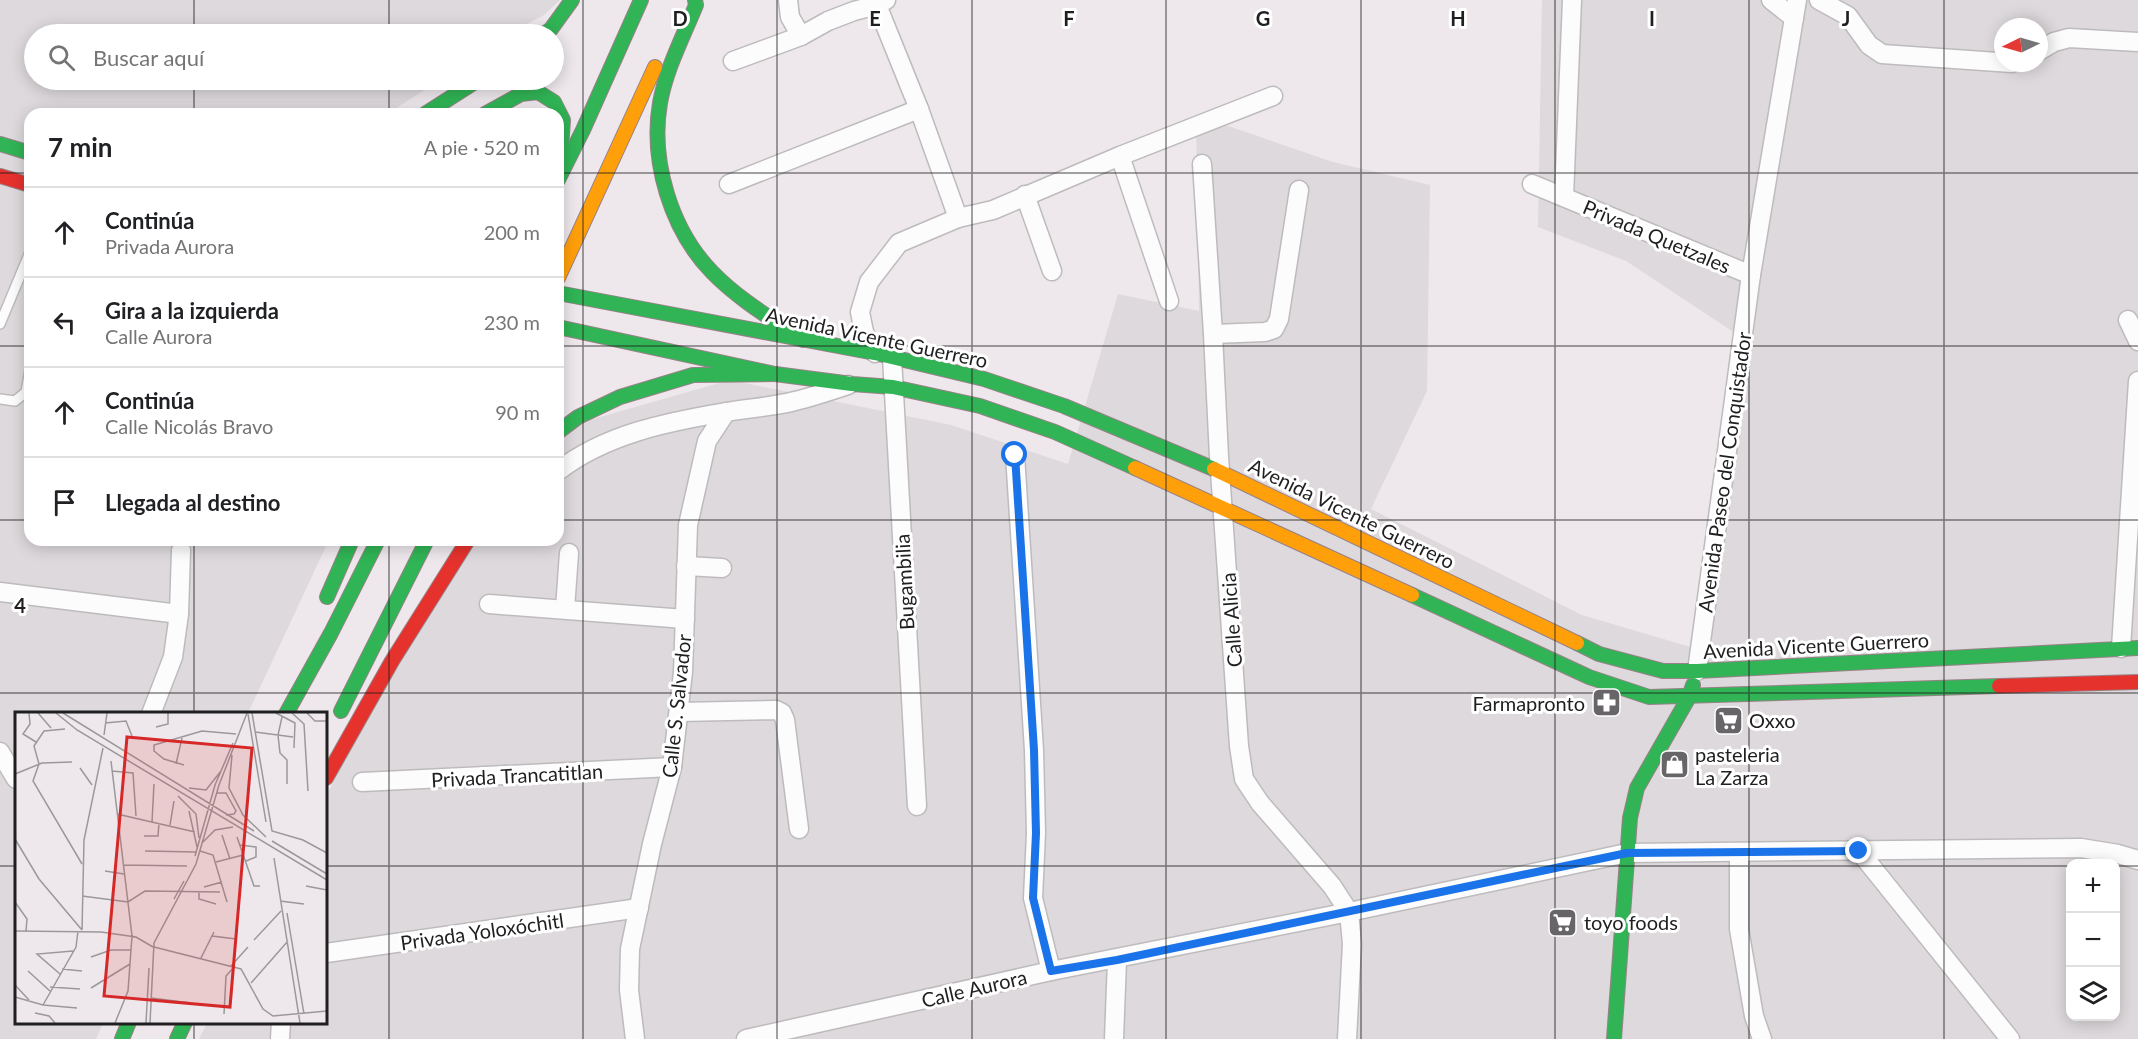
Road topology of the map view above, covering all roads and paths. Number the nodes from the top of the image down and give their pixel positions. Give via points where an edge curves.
1 (572, 0) edge
2 (641, 0) edge
3 (684, 0) edge
4 (695, 0) edge
5 (788, 0) edge
6 (1572, 0) edge
7 (1771, 0) edge
8 (1820, 0) edge
9 (882, 3) edge
10 (1796, 9) edge
11 (555, 24) edge
12 (801, 36) junction
13 (2138, 42) edge
14 (2048, 46) edge
15 (733, 61) dead end
16 (1994, 62) edge
17 (462, 90) edge
18 (1273, 96) dead end
19 (434, 108) edge
20 (496, 108) edge
21 (557, 108) edge
22 (919, 109) junction
23 (1, 148) edge
24 (24, 152) edge
25 (1120, 156) junction
26 (1202, 164) dead end
27 (564, 169) edge
28 (0, 176) edge
29 (24, 183) edge
30 (729, 184) dead end
31 (1532, 184) dead end
32 (1299, 190) dead end
33 (1025, 195) junction
34 (1564, 197) junction
35 (958, 218) junction
36 (24, 266) edge
37 (564, 266) edge
38 (1052, 271) dead end
39 (1751, 275) junction
40 (564, 294) edge
41 (1169, 301) dead end
42 (2128, 320) dead end
43 (0, 324) edge
44 (564, 328) edge
45 (1213, 334) junction
46 (725, 335) junction
47 (803, 340) junction
48 (2138, 341) edge
49 (883, 355) junction
50 (719, 363) junction
51 (775, 374) junction
52 (2138, 381) edge
53 (852, 384) junction
54 (893, 387) junction
55 (24, 394) edge
56 (0, 399) edge
57 (726, 412) junction
58 (564, 428) edge
59 (1015, 455) dead end
60 (564, 467) edge
61 (1220, 472) junction
62 (1223, 507) junction
63 (349, 546) edge
64 (375, 546) edge
65 (424, 546) edge
66 (464, 546) edge
67 (181, 550) dead end
68 (568, 553) dead end
69 (686, 566) junction
70 (722, 568) dead end
71 (0, 592) edge
72 (489, 604) dead end
73 (324, 605) dead end
74 (565, 609) junction
75 (179, 614) junction
76 (685, 619) junction
77 (2130, 648) edge
78 (301, 659) dead end
79 (1697, 671) junction
80 (2138, 682) edge
81 (1689, 697) junction
82 (153, 712) edge
83 (279, 712) edge
84 (287, 712) edge
85 (679, 712) junction
86 (336, 719) dead end
87 (0, 752) edge
88 (672, 768) junction
89 (327, 776) edge
90 (15, 777) edge
91 (362, 782) dead end
92 (917, 806) dead end
93 (799, 829) dead end
94 (1859, 851) junction
95 (1739, 852) junction
96 (1627, 853) junction
97 (2138, 860) edge
98 (639, 908) junction
99 (1348, 912) junction
100 (327, 953) edge
101 (1117, 960) junction
102 (1051, 971) junction
103 (129, 1024) edge
104 (184, 1024) edge
105 (281, 1024) edge
106 (122, 1039) edge
107 (177, 1039) edge
108 (280, 1039) edge
109 (634, 1039) edge
110 (746, 1039) edge
111 (1114, 1039) edge
112 (1347, 1039) edge
113 (1614, 1039) edge
114 (1762, 1039) edge
115 (2010, 1039) edge

1 - 11 main road
2 - 27 main road
3 - 37 main road
4 - 47 main road via 660,104 658,142 666,196 691,245 711,271
5 - 12 street via 790,17
6 - 34 street, Privada Quetzales
7 - 10 street
8 - 16 street via 1848,16 1869,45 1882,54
9 - 12 street via 828,21
9 - 22 street
10 - 39 street, Avenida Paseo del Conquistador
12 - 15 street
13 - 14 street via 2069,38
17 - 19 main road
18 - 25 street
20 - 21 main road via 521,94 538,92
22 - 30 street
22 - 35 street
23 - 24 main road
25 - 33 street
25 - 41 street
26 - 45 street, Calle Alicia
28 - 29 main road
31 - 34 street, Privada Quetzales
32 - 45 street via 1279,319 1274,329
33 - 35 street via 993,210
33 - 38 street
34 - 39 street, Privada Quetzales
35 - 49 street via 899,243 869,282 860,312 864,332
36 - 43 lane
39 - 79 street, Avenida Paseo del Conquistador
40 - 46 main road, Avenida Vicente Guerrero
42 - 48 street
44 - 50 main road
45 - 61 street, Calle Alicia
46 - 47 main road, Avenida Vicente Guerrero
46 - 50 main road
47 - 49 main road, Avenida Vicente Guerrero
49 - 54 street, Bugambilia
49 - 61 main road, Avenida Vicente Guerrero via 984,379 1064,406
50 - 51 main road
51 - 53 main road
51 - 58 main road via 693,375 620,397
52 - 77 street
53 - 54 main road
53 - 57 street via 794,402
54 - 62 main road via 1019,418
54 - 92 street, Bugambilia
55 - 56 lane via 15,401
57 - 60 street via 647,428 609,442
57 - 69 street, Calle S. Salvador via 707,441 688,525
59 - 102 street via 1034,750 1033,898
61 - 62 street, Calle Alicia
61 - 79 main road, Avenida Vicente Guerrero via 1599,654 1663,671
62 - 81 main road via 1589,677 1649,697
62 - 99 street, Calle Alicia via 1244,779 1332,886
63 - 73 main road
64 - 84 main road
65 - 86 main road
66 - 89 main road via 392,661
67 - 75 street
68 - 74 street
69 - 70 street
69 - 76 street, Calle S. Salvador
71 - 75 street
72 - 74 street
74 - 76 street
75 - 82 street via 173,657
76 - 85 street, Calle S. Salvador
77 - 79 main road, Avenida Vicente Guerrero
78 - 83 main road
79 - 81 main road, Avenida Paseo del Conquistador
80 - 81 main road
81 - 96 main road, Avenida Paseo del Conquistador via 1637,788
85 - 88 street, Calle S. Salvador
85 - 93 street via 782,713
87 - 90 street
88 - 91 street, Privada Trancatitlan
88 - 98 street, Calle S. Salvador
94 - 95 street, Calle Aurora
94 - 97 street, Calle Aurora via 2081,848
94 - 115 street
95 - 96 street, Calle Aurora
95 - 114 street via 1739,929 1754,1016
96 - 99 street, Calle Aurora
96 - 113 main road, Avenida Paseo del Conquistador
98 - 100 street, Privada Yoloxóchitl
98 - 109 street, Calle S. Salvador via 630,949 628,990
99 - 101 street, Calle Aurora
99 - 112 street, Calle Alicia via 1352,944
101 - 102 street, Calle Aurora
101 - 111 street
102 - 110 street, Calle Aurora
103 - 106 main road
104 - 107 main road
105 - 108 street

